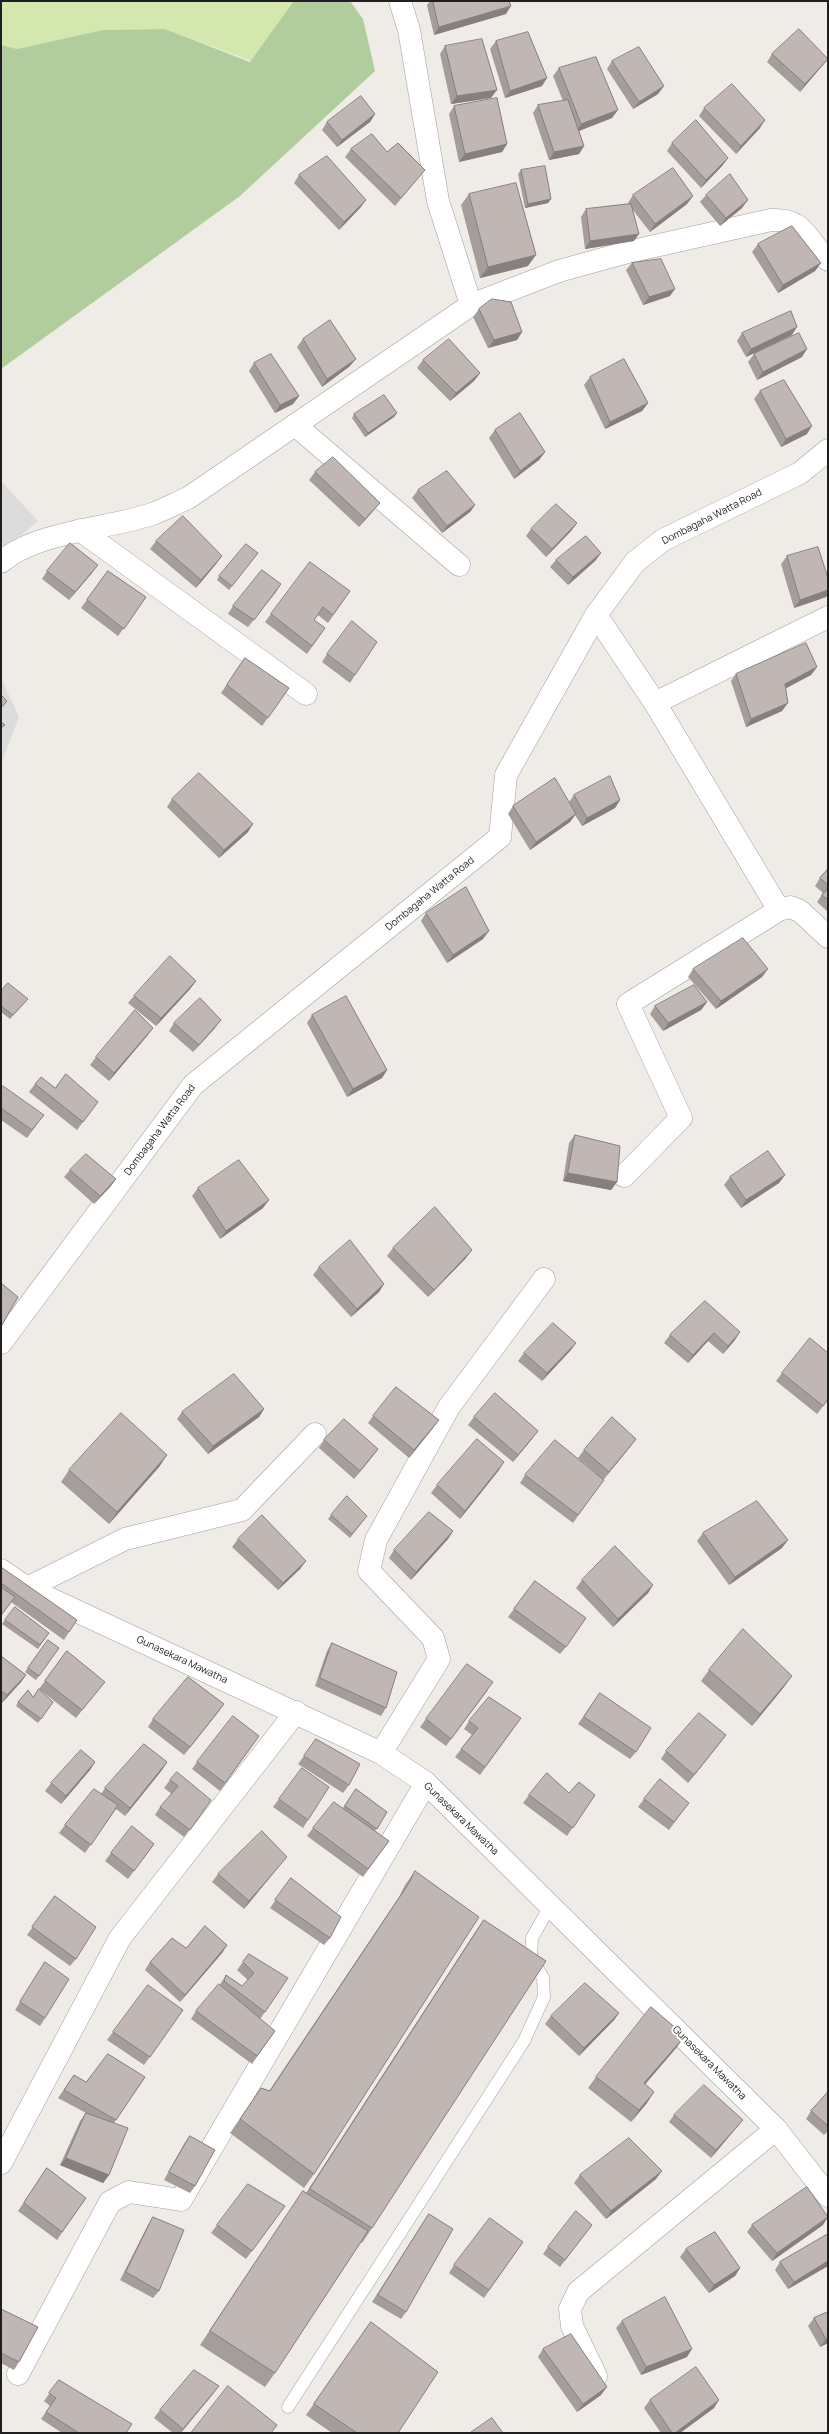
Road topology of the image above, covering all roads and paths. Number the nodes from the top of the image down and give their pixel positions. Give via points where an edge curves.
1 (400, 1) edge
2 (828, 260) edge
3 (472, 305) junction
4 (295, 426) junction
5 (828, 450) edge
6 (80, 530) junction
7 (1, 562) edge
8 (458, 564) dead end
9 (596, 615) junction
10 (828, 617) edge
11 (306, 694) dead end
12 (655, 703) junction
13 (779, 910) junction
14 (828, 937) edge
15 (624, 1176) dead end
16 (544, 1279) dead end
17 (1, 1343) edge
18 (315, 1434) dead end
19 (1, 1570) edge
20 (27, 1588) junction
21 (296, 1712) junction
22 (381, 1753) junction
23 (426, 1783) junction
24 (550, 1906) junction
25 (776, 2129) junction
26 (1, 2163) edge
27 (828, 2196) edge
28 (18, 2374) edge
29 (596, 2376) edge
30 (288, 2407) dead end

1 - 3 street via 409,30 438,201
2 - 3 street via 816,250 802,228 786,219 771,220 628,252 567,269
3 - 4 street
4 - 6 street via 188,498 151,514
4 - 8 street
5 - 9 street, Dombagaha Watta Road via 800,473 663,540 635,562
6 - 7 street via 27,547
6 - 11 street
9 - 12 street
9 - 17 street, Dombagaha Watta Road via 506,775 500,837 193,1085
10 - 12 street
12 - 13 street
13 - 14 street via 790,906 800,911
13 - 15 street via 628,1004 681,1118
16 - 22 street via 449,1407 376,1540 369,1571 433,1638 439,1659
18 - 20 street via 242,1510 125,1539
19 - 20 street, Gunasekara Mawatha
20 - 21 street, Gunasekara Mawatha
21 - 22 street, Gunasekara Mawatha
21 - 26 street via 120,1938
22 - 23 street, Gunasekara Mawatha
23 - 24 street, Gunasekara Mawatha
23 - 28 street via 181,2200 129,2192 110,2202
24 - 25 street, Gunasekara Mawatha
24 - 30 lane via 532,1938 531,1957 543,1978 544,1997 524,2041
25 - 27 street, Gunasekara Mawatha
25 - 29 street via 578,2292 570,2309 572,2326

